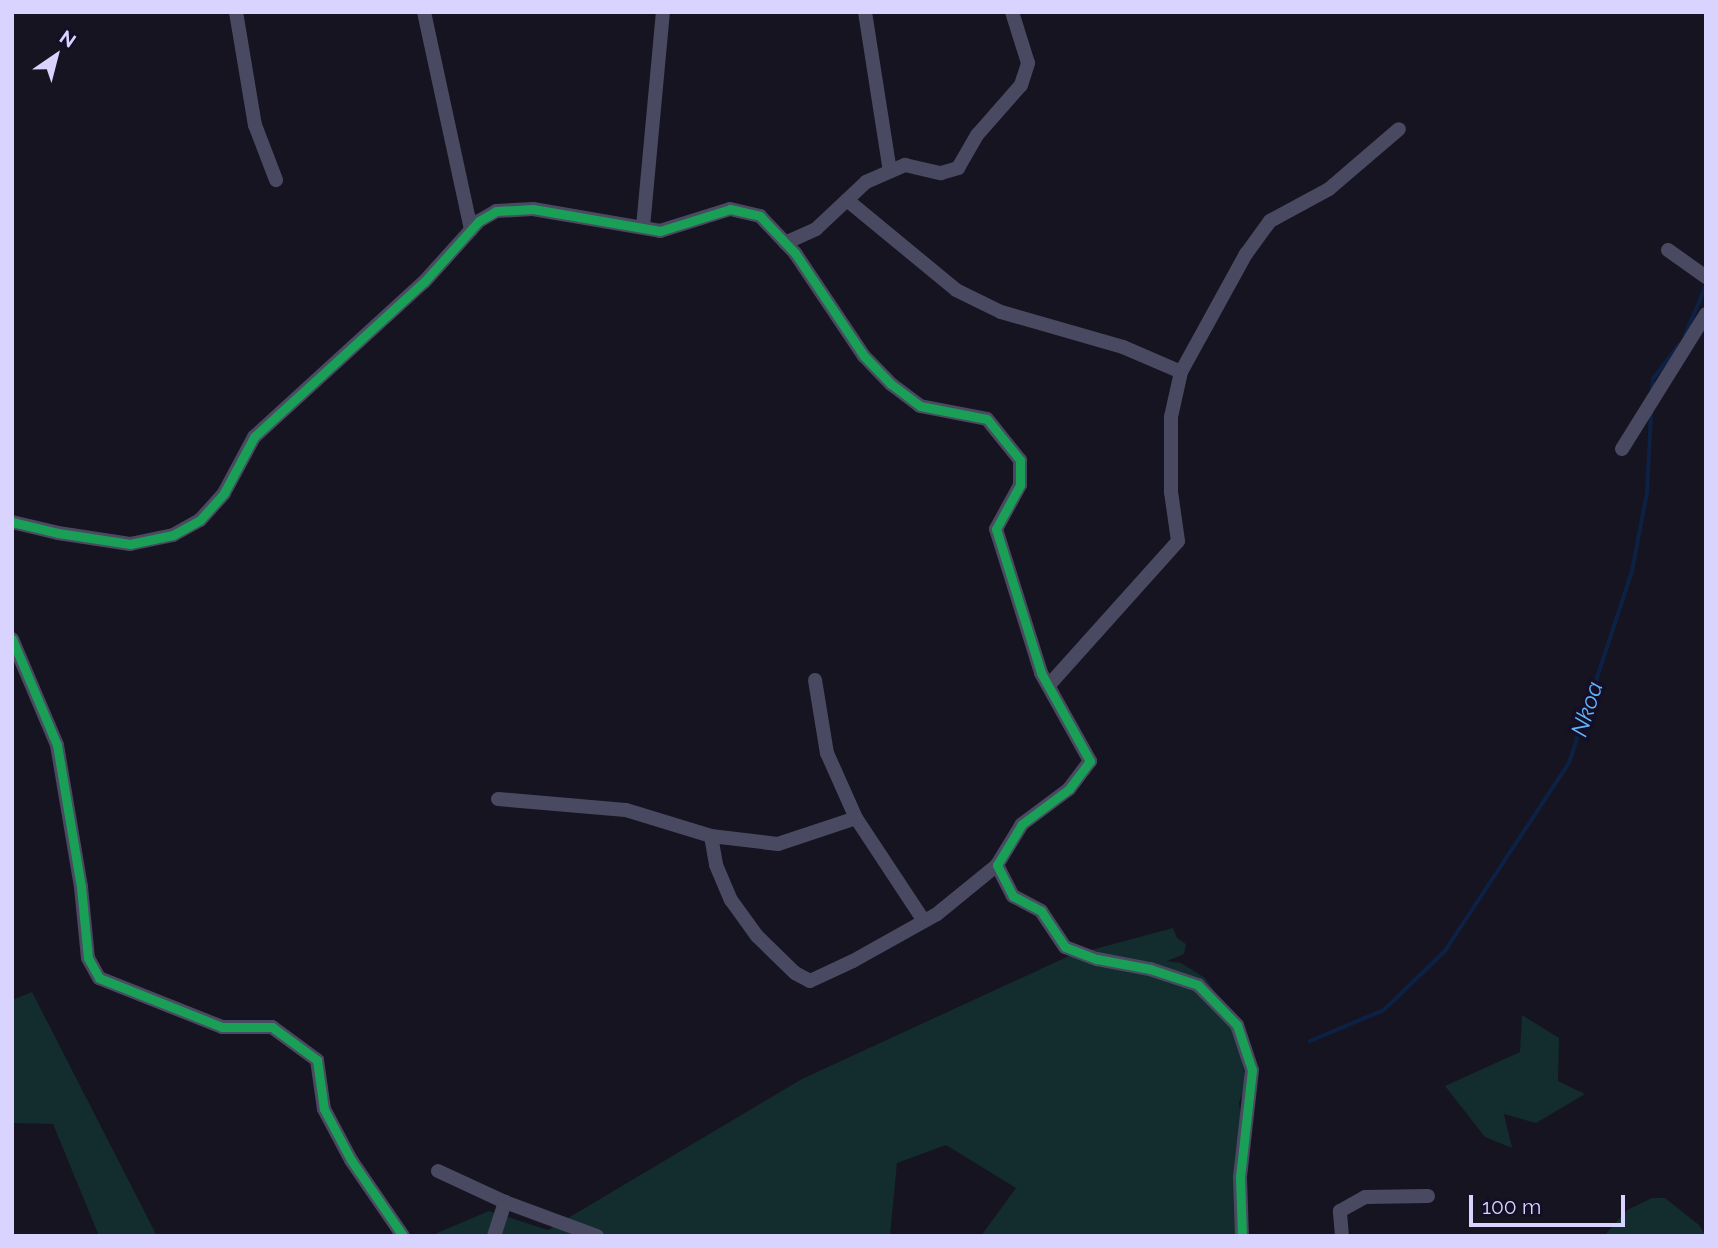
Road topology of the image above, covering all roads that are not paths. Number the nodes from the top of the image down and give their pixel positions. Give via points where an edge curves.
1 (236, 12) edge
2 (424, 12) edge
3 (663, 12) edge
4 (865, 12) edge
5 (1012, 12) edge
6 (1399, 129) dead end
7 (890, 172) junction
8 (276, 180) dead end
9 (847, 200) junction
10 (643, 227) junction
11 (471, 230) junction
12 (785, 243) junction
13 (1668, 250) dead end
14 (1706, 277) edge
15 (1706, 314) edge
16 (1181, 372) junction
17 (1622, 449) dead end
18 (12, 522) edge
19 (12, 639) edge
20 (815, 680) dead end
21 (1049, 685) junction
22 (498, 799) dead end
23 (856, 818) junction
24 (711, 836) junction
25 (997, 865) junction
26 (924, 921) junction
27 (439, 1171) dead end
28 (1428, 1196) dead end
29 (505, 1202) junction
30 (403, 1236) edge
31 (494, 1236) edge
32 (597, 1236) edge
33 (1242, 1236) edge
34 (1342, 1236) edge

1 - 8 street via 255,125
2 - 11 street
3 - 10 street
4 - 7 street
5 - 7 street via 1028,63 1021,85 978,134 958,169 941,173 905,165
6 - 16 street via 1329,190 1270,221 1245,254
7 - 9 street via 866,182
9 - 12 street via 816,229
9 - 16 street via 956,290 1001,312 1123,347
10 - 11 street via 533,209 496,211
10 - 12 street via 660,231 730,209 760,215
11 - 18 street via 424,282 254,437 224,494 200,520 173,536 130,544
12 - 21 street via 864,356 891,384 920,406 987,419 1020,460 1020,485 996,529
13 - 14 street
15 - 17 street
16 - 21 street via 1171,417 1171,492 1178,541
19 - 30 street via 57,745 88,958 99,978 222,1027 272,1027 317,1060 324,1109 351,1160
20 - 23 street via 827,753
21 - 25 street via 1090,761 1069,789 1022,824
22 - 24 street via 626,810
23 - 24 street via 778,844
23 - 26 street
24 - 26 street via 716,865 731,900 757,936 795,974 810,981
25 - 26 street
25 - 33 street via 1013,896 1041,911 1065,947 1198,985 1237,1025 1252,1070 1240,1177
27 - 29 street
28 - 34 street via 1365,1197 1340,1211
29 - 31 street
29 - 32 street

